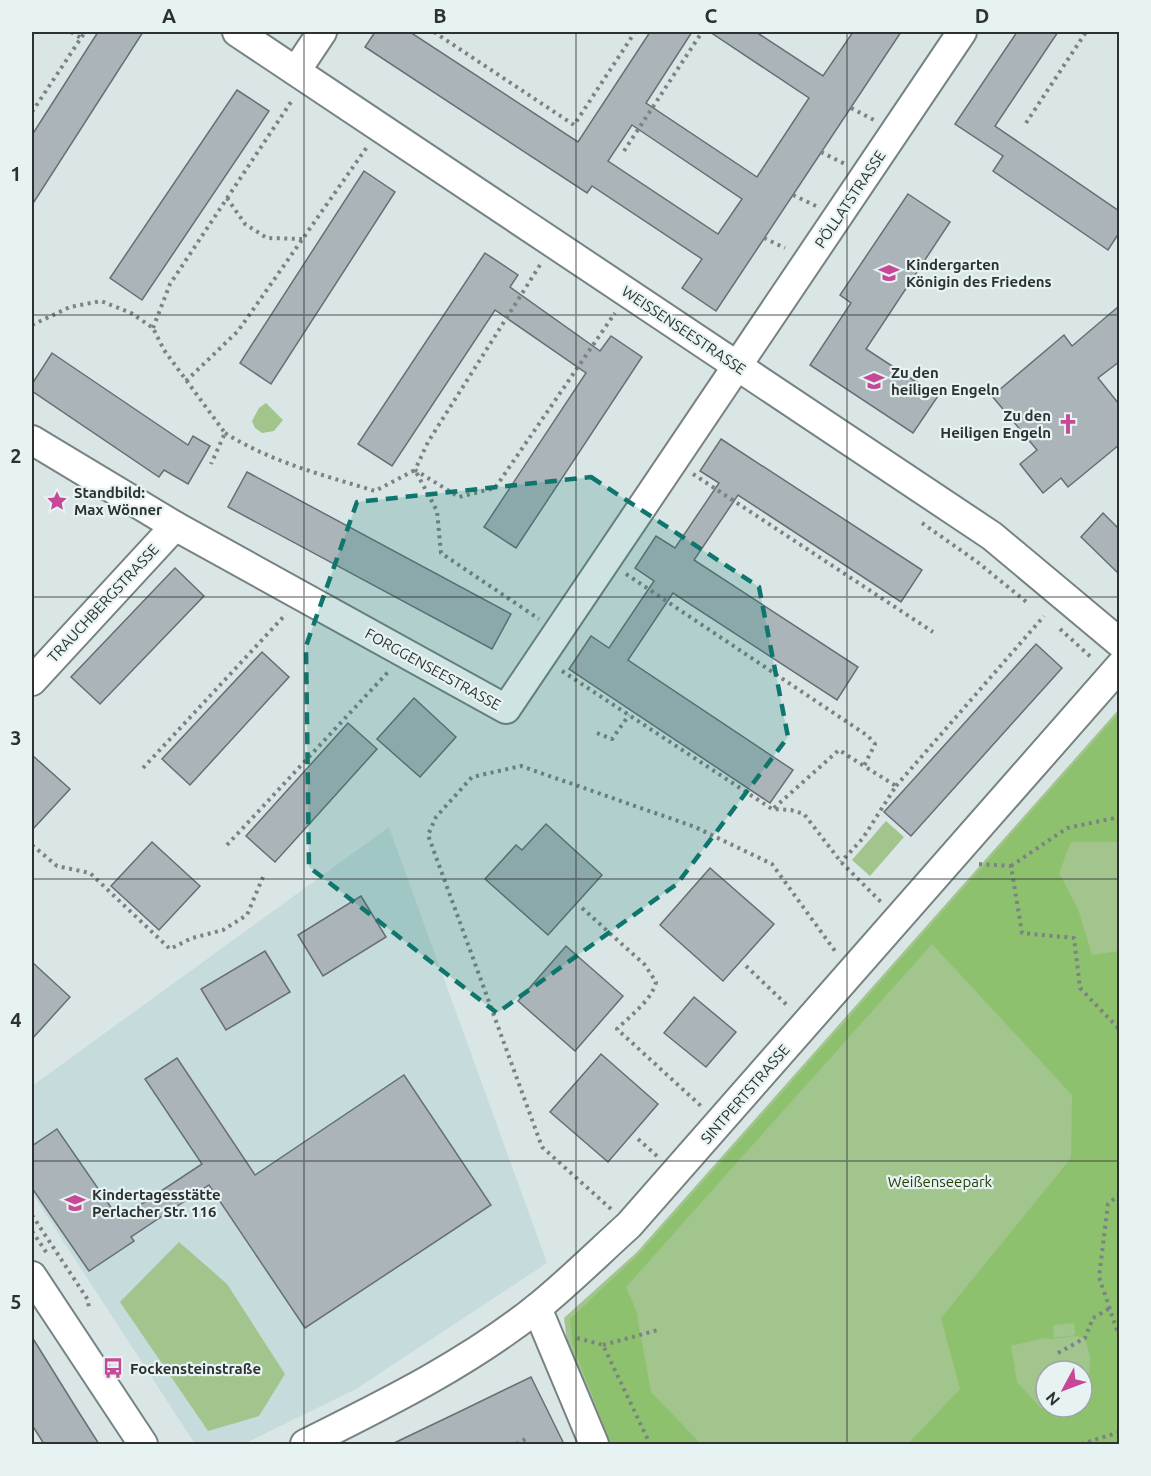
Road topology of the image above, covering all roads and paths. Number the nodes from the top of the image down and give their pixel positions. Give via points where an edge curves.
1 (71, 32) edge
2 (85, 32) edge
3 (237, 32) edge
4 (322, 32) edge
5 (434, 32) edge
6 (635, 32) edge
7 (702, 32) edge
8 (962, 32) edge
9 (1086, 32) edge
10 (81, 38) junction
11 (302, 74) junction
12 (32, 112) edge
13 (1026, 123) dead end
14 (381, 128) junction
15 (624, 151) dead end
16 (227, 198) junction
17 (303, 239) junction
18 (554, 243) junction
19 (629, 293) junction
20 (32, 325) edge
21 (153, 328) junction
22 (738, 366) junction
23 (186, 381) junction
24 (225, 433) junction
25 (32, 440) edge
26 (674, 461) junction
27 (212, 464) dead end
28 (415, 470) junction
29 (920, 522) dead end
30 (175, 526) junction
31 (606, 561) junction
32 (302, 597) junction
33 (1053, 624) dead end
34 (558, 632) junction
35 (933, 632) dead end
36 (1119, 643) edge
37 (405, 654) junction
38 (542, 657) junction
39 (1116, 671) edge
40 (32, 681) edge
41 (629, 715) junction
42 (597, 733) dead end
43 (864, 766) junction
44 (143, 768) dead end
45 (896, 786) junction
46 (772, 809) junction
47 (1119, 817) edge
48 (32, 845) edge
49 (227, 845) dead end
50 (841, 862) junction
51 (948, 863) junction
52 (1011, 866) junction
53 (263, 877) dead end
54 (582, 908) dead end
55 (898, 919) junction
56 (746, 966) dead end
57 (852, 973) junction
58 (807, 1024) junction
59 (1119, 1030) edge
60 (719, 1123) junction
61 (1119, 1194) edge
62 (32, 1215) edge
63 (629, 1225) junction
64 (46, 1236) junction
65 (39, 1241) dead end
66 (68, 1268) junction
67 (60, 1273) dead end
68 (32, 1276) edge
69 (89, 1308) dead end
70 (537, 1308) junction
71 (1110, 1308) junction
72 (658, 1330) dead end
73 (573, 1336) dead end
74 (1119, 1339) edge
75 (603, 1345) junction
76 (1058, 1353) dead end
77 (1119, 1432) edge
78 (526, 1439) dead end
79 (143, 1444) edge
80 (304, 1444) edge
81 (516, 1444) edge
82 (594, 1444) edge
83 (650, 1444) edge
84 (1081, 1444) edge

1 - 10 path
2 - 10 path
3 - 11 street, WEISSENSEESTRASSE
4 - 11 street
5 - 6 path via 574,125
7 - 15 path
8 - 22 street, PÖLLATSTRASSE
9 - 13 path
10 - 12 path
11 - 14 street, WEISSENSEESTRASSE
11 - 16 path
14 - 17 path
14 - 18 street, WEISSENSEESTRASSE
16 - 17 path via 245,224 267,238
16 - 21 path via 170,284
17 - 23 path via 238,331
18 - 19 street, WEISSENSEESTRASSE
18 - 28 path via 428,442
19 - 22 street, WEISSENSEESTRASSE
19 - 28 path via 495,488 459,497
20 - 21 path via 70,307 101,301
21 - 23 path
22 - 26 street, FORGGENSEESTRASSE
22 - 36 street, WEISSENSEESTRASSE via 992,536
23 - 24 path
24 - 27 path
24 - 28 path via 251,450 375,490
25 - 30 street, FORGGENSEESTRASSE
26 - 31 street, FORGGENSEESTRASSE
26 - 35 path
28 - 34 path via 437,511 441,553
29 - 45 path via 1044,616
30 - 32 street, FORGGENSEESTRASSE
30 - 40 street, TRAUCHBERGSTRASSE
31 - 34 street, FORGGENSEESTRASSE
31 - 43 path via 868,736 875,744
32 - 37 street, FORGGENSEESTRASSE
32 - 44 path
33 - 39 path
34 - 38 street, FORGGENSEESTRASSE
37 - 38 street, FORGGENSEESTRASSE via 506,710
37 - 49 path
38 - 41 path
39 - 51 street, SINTPERTSTRASSE
41 - 42 path via 612,739
41 - 46 path
43 - 45 path
43 - 46 path via 839,750
45 - 50 path via 863,838
46 - 50 path via 804,814
47 - 52 path via 1067,828
48 - 53 path via 57,866 90,873 170,949 192,938 224,930 247,915
50 - 55 path
51 - 52 path
51 - 55 street, SINTPERTSTRASSE
52 - 59 path via 1022,933 1074,938 1080,988
54 - 60 path via 645,965 656,982 650,995 617,1029
55 - 57 street, SINTPERTSTRASSE
56 - 58 path
57 - 58 street, SINTPERTSTRASSE
57 - 63 path via 772,864 695,827 521,766 471,777 436,817 428,835 542,1147
58 - 60 street, SINTPERTSTRASSE
60 - 63 street, SINTPERTSTRASSE
61 - 71 path via 1108,1204 1099,1277
62 - 64 path
63 - 70 street, SINTPERTSTRASSE
64 - 65 path
64 - 66 path
66 - 67 path
66 - 69 path
68 - 79 street
70 - 80 street, SINTPERTSTRASSE via 441,1373
70 - 82 street
71 - 74 path
71 - 76 path via 1093,1318 1085,1338
72 - 75 path
73 - 75 path
75 - 83 path
77 - 84 path
78 - 81 path

